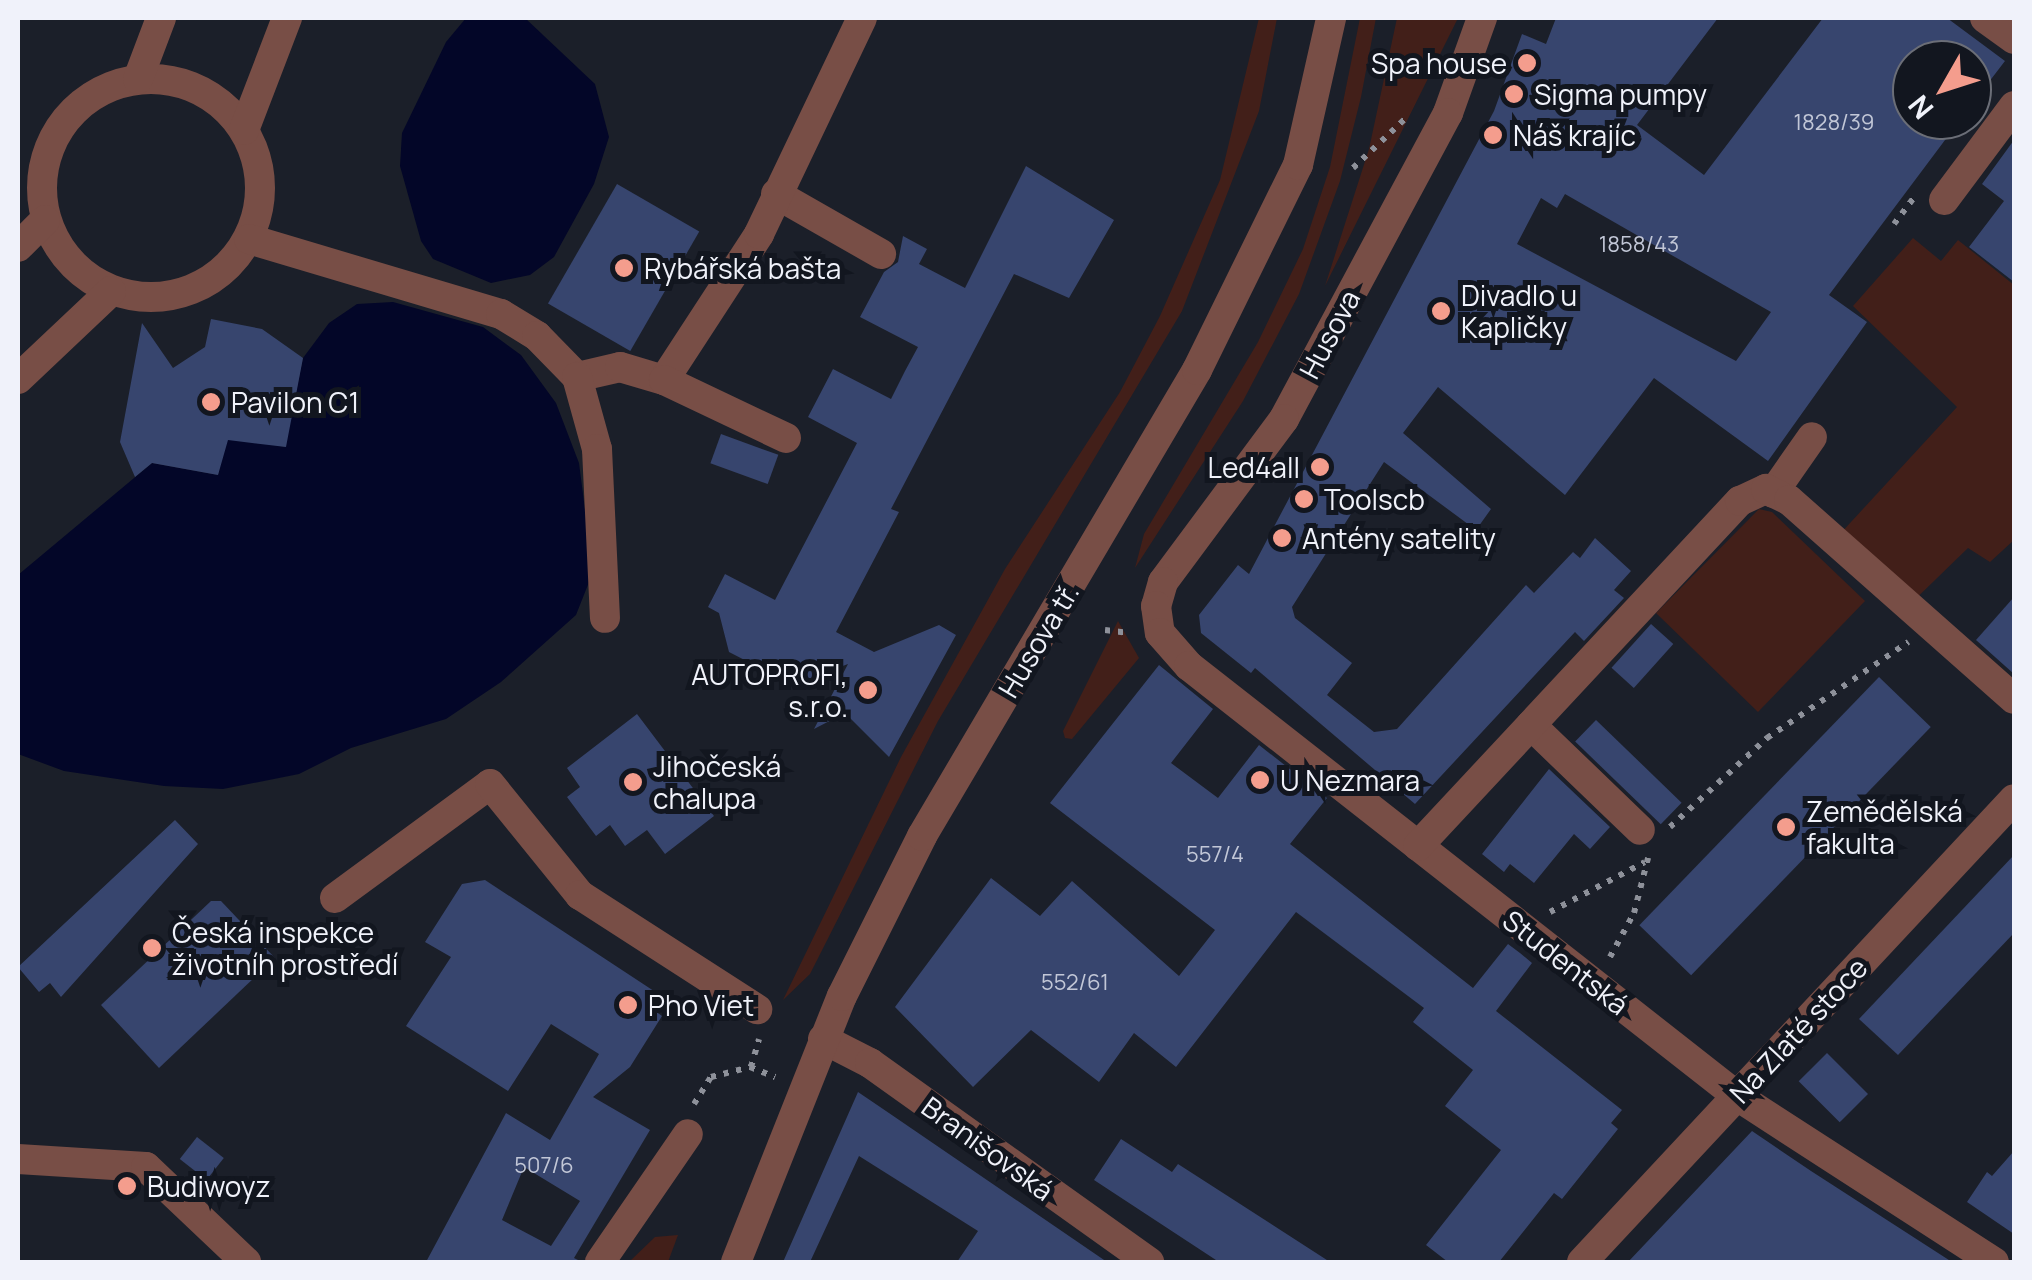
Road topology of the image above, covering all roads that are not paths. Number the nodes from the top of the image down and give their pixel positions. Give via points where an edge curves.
1 (160, 18) edge
2 (287, 18) edge
3 (862, 18) edge
4 (1331, 18) edge
5 (1482, 18) edge
6 (1986, 18) edge
7 (2014, 39) edge
8 (138, 79) junction
9 (2014, 106) edge
10 (244, 130) junction
11 (30, 175) edge
12 (776, 194) junction
13 (1944, 200) dead end
14 (46, 220) junction
15 (249, 239) junction
16 (18, 247) edge
17 (881, 254) dead end
18 (110, 291) junction
19 (578, 377) junction
20 (18, 379) edge
21 (664, 380) junction
22 (1812, 437) dead end
23 (786, 438) dead end
24 (1773, 493) junction
25 (605, 618) dead end
26 (1160, 633) joint
27 (2014, 698) edge
28 (1531, 725) junction
29 (2014, 799) edge
30 (1652, 838) road end
31 (1418, 846) junction
32 (335, 898) dead end
33 (757, 1008) dead end
34 (824, 1039) junction
35 (1737, 1096) junction
36 (688, 1134) dead end
37 (18, 1159) edge
38 (246, 1262) edge
39 (600, 1262) edge
40 (736, 1262) edge
41 (1149, 1262) edge
42 (1582, 1262) edge
43 (1994, 1262) edge

1 - 8 street
2 - 10 street
3 - 12 street
4 - 34 street, Husova tř. via 1298,165 1222,323 922,836
5 - 26 street, Husova via 1448,113 1284,419 1163,582 1156,606
6 - 7 street
8 - 10 street via 198,89
8 - 11 street via 103,89 74,110
9 - 13 street
10 - 15 street via 258,165 260,202
11 - 14 street
12 - 17 street
12 - 21 street via 759,234
14 - 16 street
14 - 18 street via 60,250
15 - 18 street via 230,265 190,291 142,298
15 - 19 street via 501,314 537,336
18 - 20 street
19 - 21 street via 620,368
19 - 25 street via 597,449
21 - 23 street
22 - 24 street
24 - 27 street
24 - 28 street via 1766,489 1740,501
26 - 31 street, Studentská via 1189,666
28 - 30 street
28 - 31 street
29 - 35 street, Na Zlaté stoce
31 - 35 street, Studentská
32 - 33 street via 490,784 580,895
34 - 40 street, Husova tř.
34 - 41 street, Branišovská via 870,1063
35 - 42 street, Na Zlaté stoce
35 - 43 street, Studentská
36 - 39 street
37 - 38 street via 146,1166

